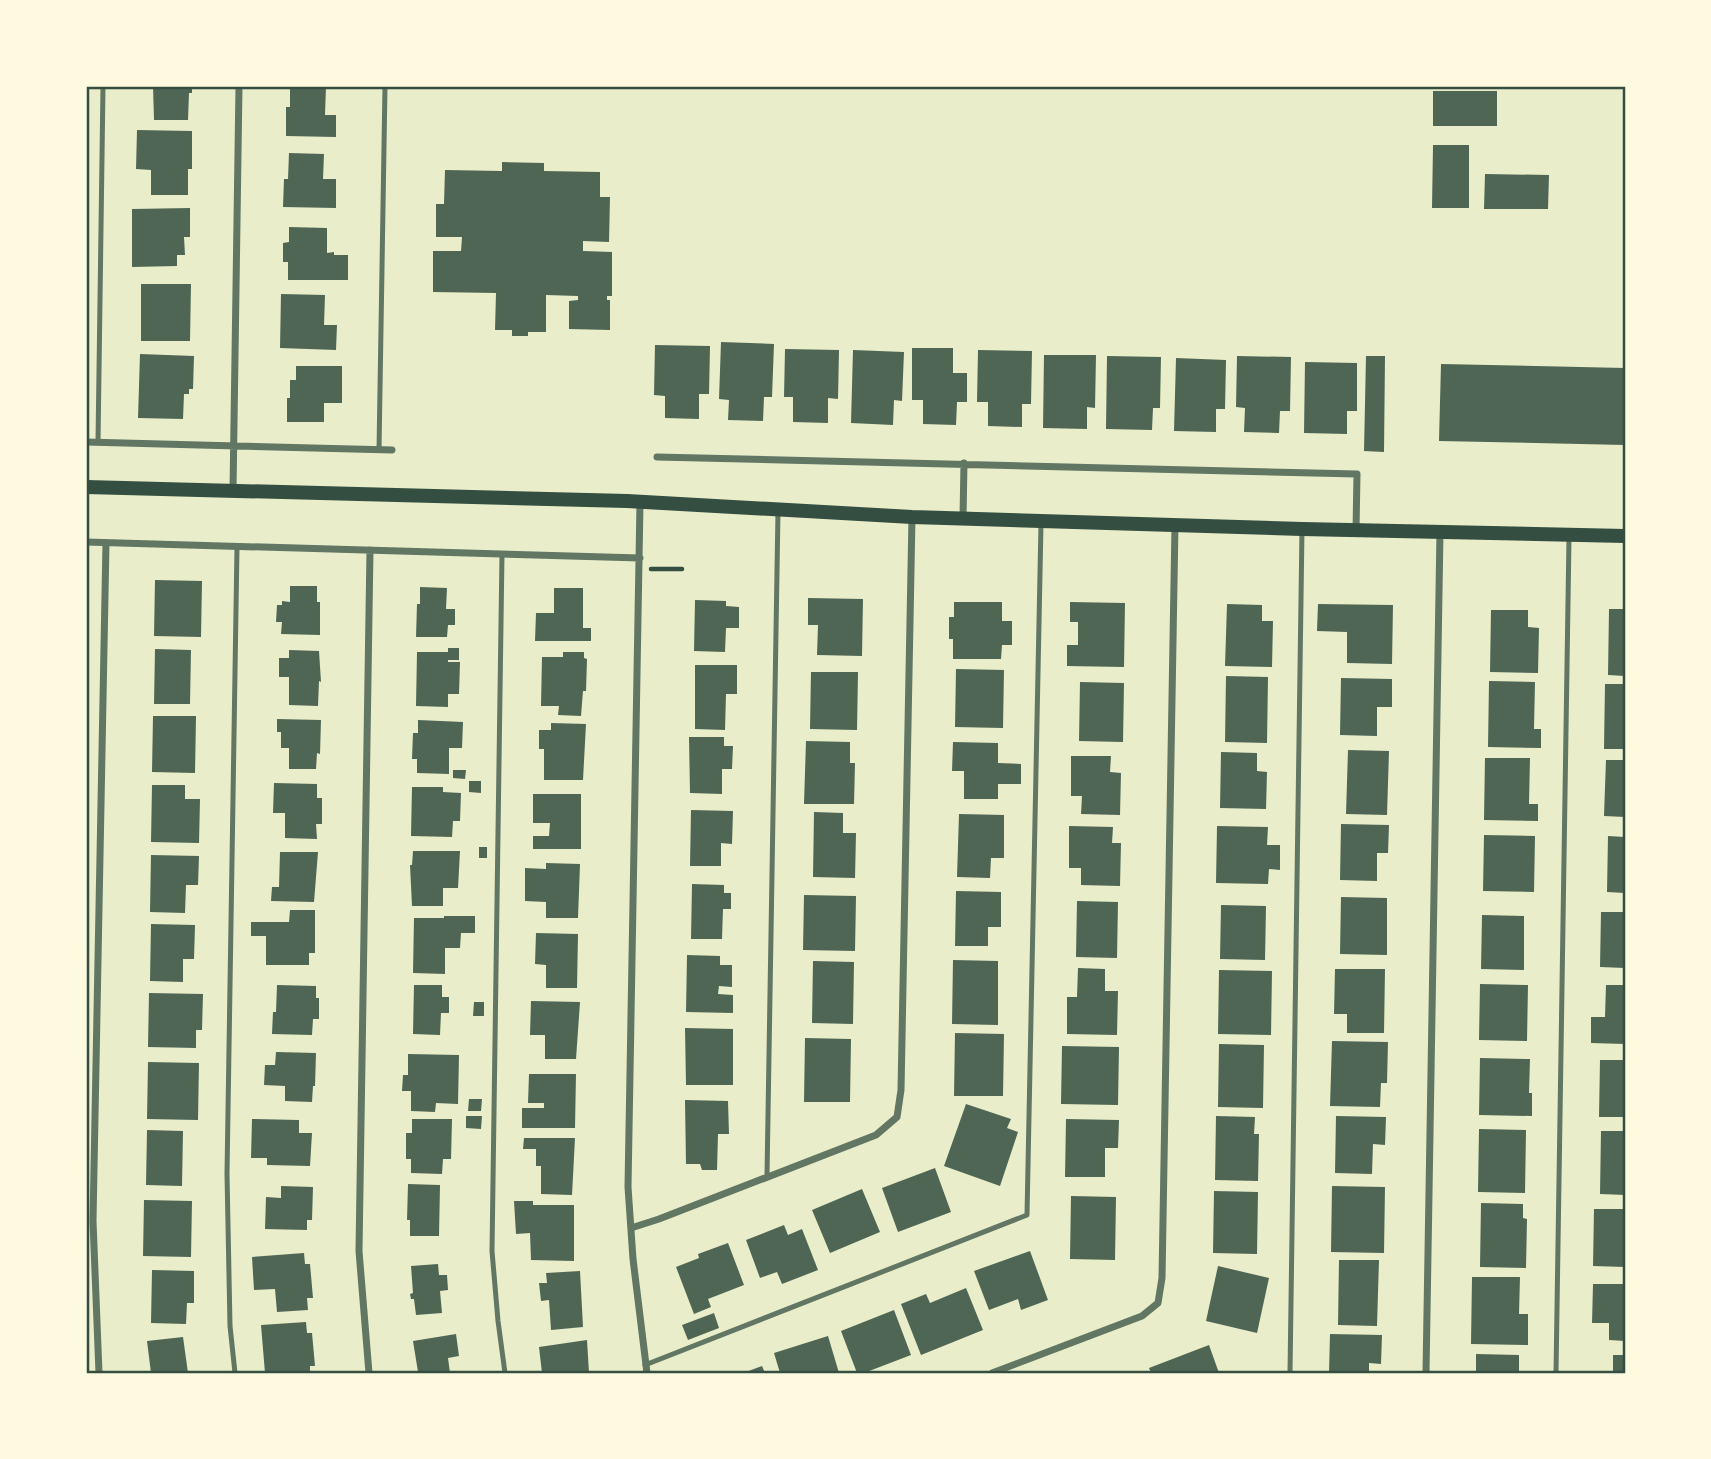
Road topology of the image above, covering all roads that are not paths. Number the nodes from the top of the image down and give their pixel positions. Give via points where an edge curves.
1 (103, 86) edge
2 (239, 86) edge
3 (385, 86) edge
4 (86, 442) edge
5 (98, 443) junction
6 (234, 446) junction
7 (379, 450) junction
8 (392, 450) dead end
9 (657, 457) dead end
10 (964, 463) junction
11 (86, 487) edge
12 (233, 491) junction
13 (640, 503) junction
14 (778, 509) junction
15 (912, 517) junction
16 (963, 518) junction
17 (1041, 520) junction
18 (1175, 525) junction
19 (1302, 530) junction
20 (1356, 531) junction
21 (1440, 532) junction
22 (1569, 535) junction
23 (1625, 536) edge
24 (86, 542) edge
25 (106, 543) junction
26 (237, 547) junction
27 (370, 550) junction
28 (502, 554) junction
29 (640, 558) junction
30 (767, 1176) junction
31 (631, 1228) junction
32 (646, 1369) edge
33 (99, 1373) edge
34 (235, 1373) edge
35 (369, 1373) edge
36 (505, 1373) edge
37 (992, 1373) edge
38 (1290, 1373) edge
39 (1426, 1373) edge
40 (1556, 1373) edge

1 - 5 lane
2 - 6 street
3 - 7 lane
4 - 5 street
5 - 6 street
6 - 7 street
6 - 12 street
7 - 8 street
9 - 10 street
10 - 16 street
10 - 20 street via 1357,474
11 - 12 main road
12 - 13 main road
13 - 14 main road
13 - 29 street
14 - 15 main road
14 - 30 lane
15 - 16 main road
15 - 30 street via 897,1117 876,1135
16 - 17 main road
17 - 18 main road
17 - 32 lane via 1027,1215
18 - 19 main road
18 - 37 street via 1158,1303 1142,1316
19 - 20 main road
19 - 38 lane
20 - 21 main road
21 - 22 main road
21 - 39 street
22 - 23 main road
22 - 40 lane
24 - 25 street
25 - 26 street
25 - 33 street via 93,1221
26 - 27 street
26 - 34 lane via 227,1174
27 - 28 street
27 - 35 street via 359,1238
28 - 29 street
28 - 36 lane via 492,1251
29 - 31 street via 628,1173
30 - 31 street
31 - 32 street

